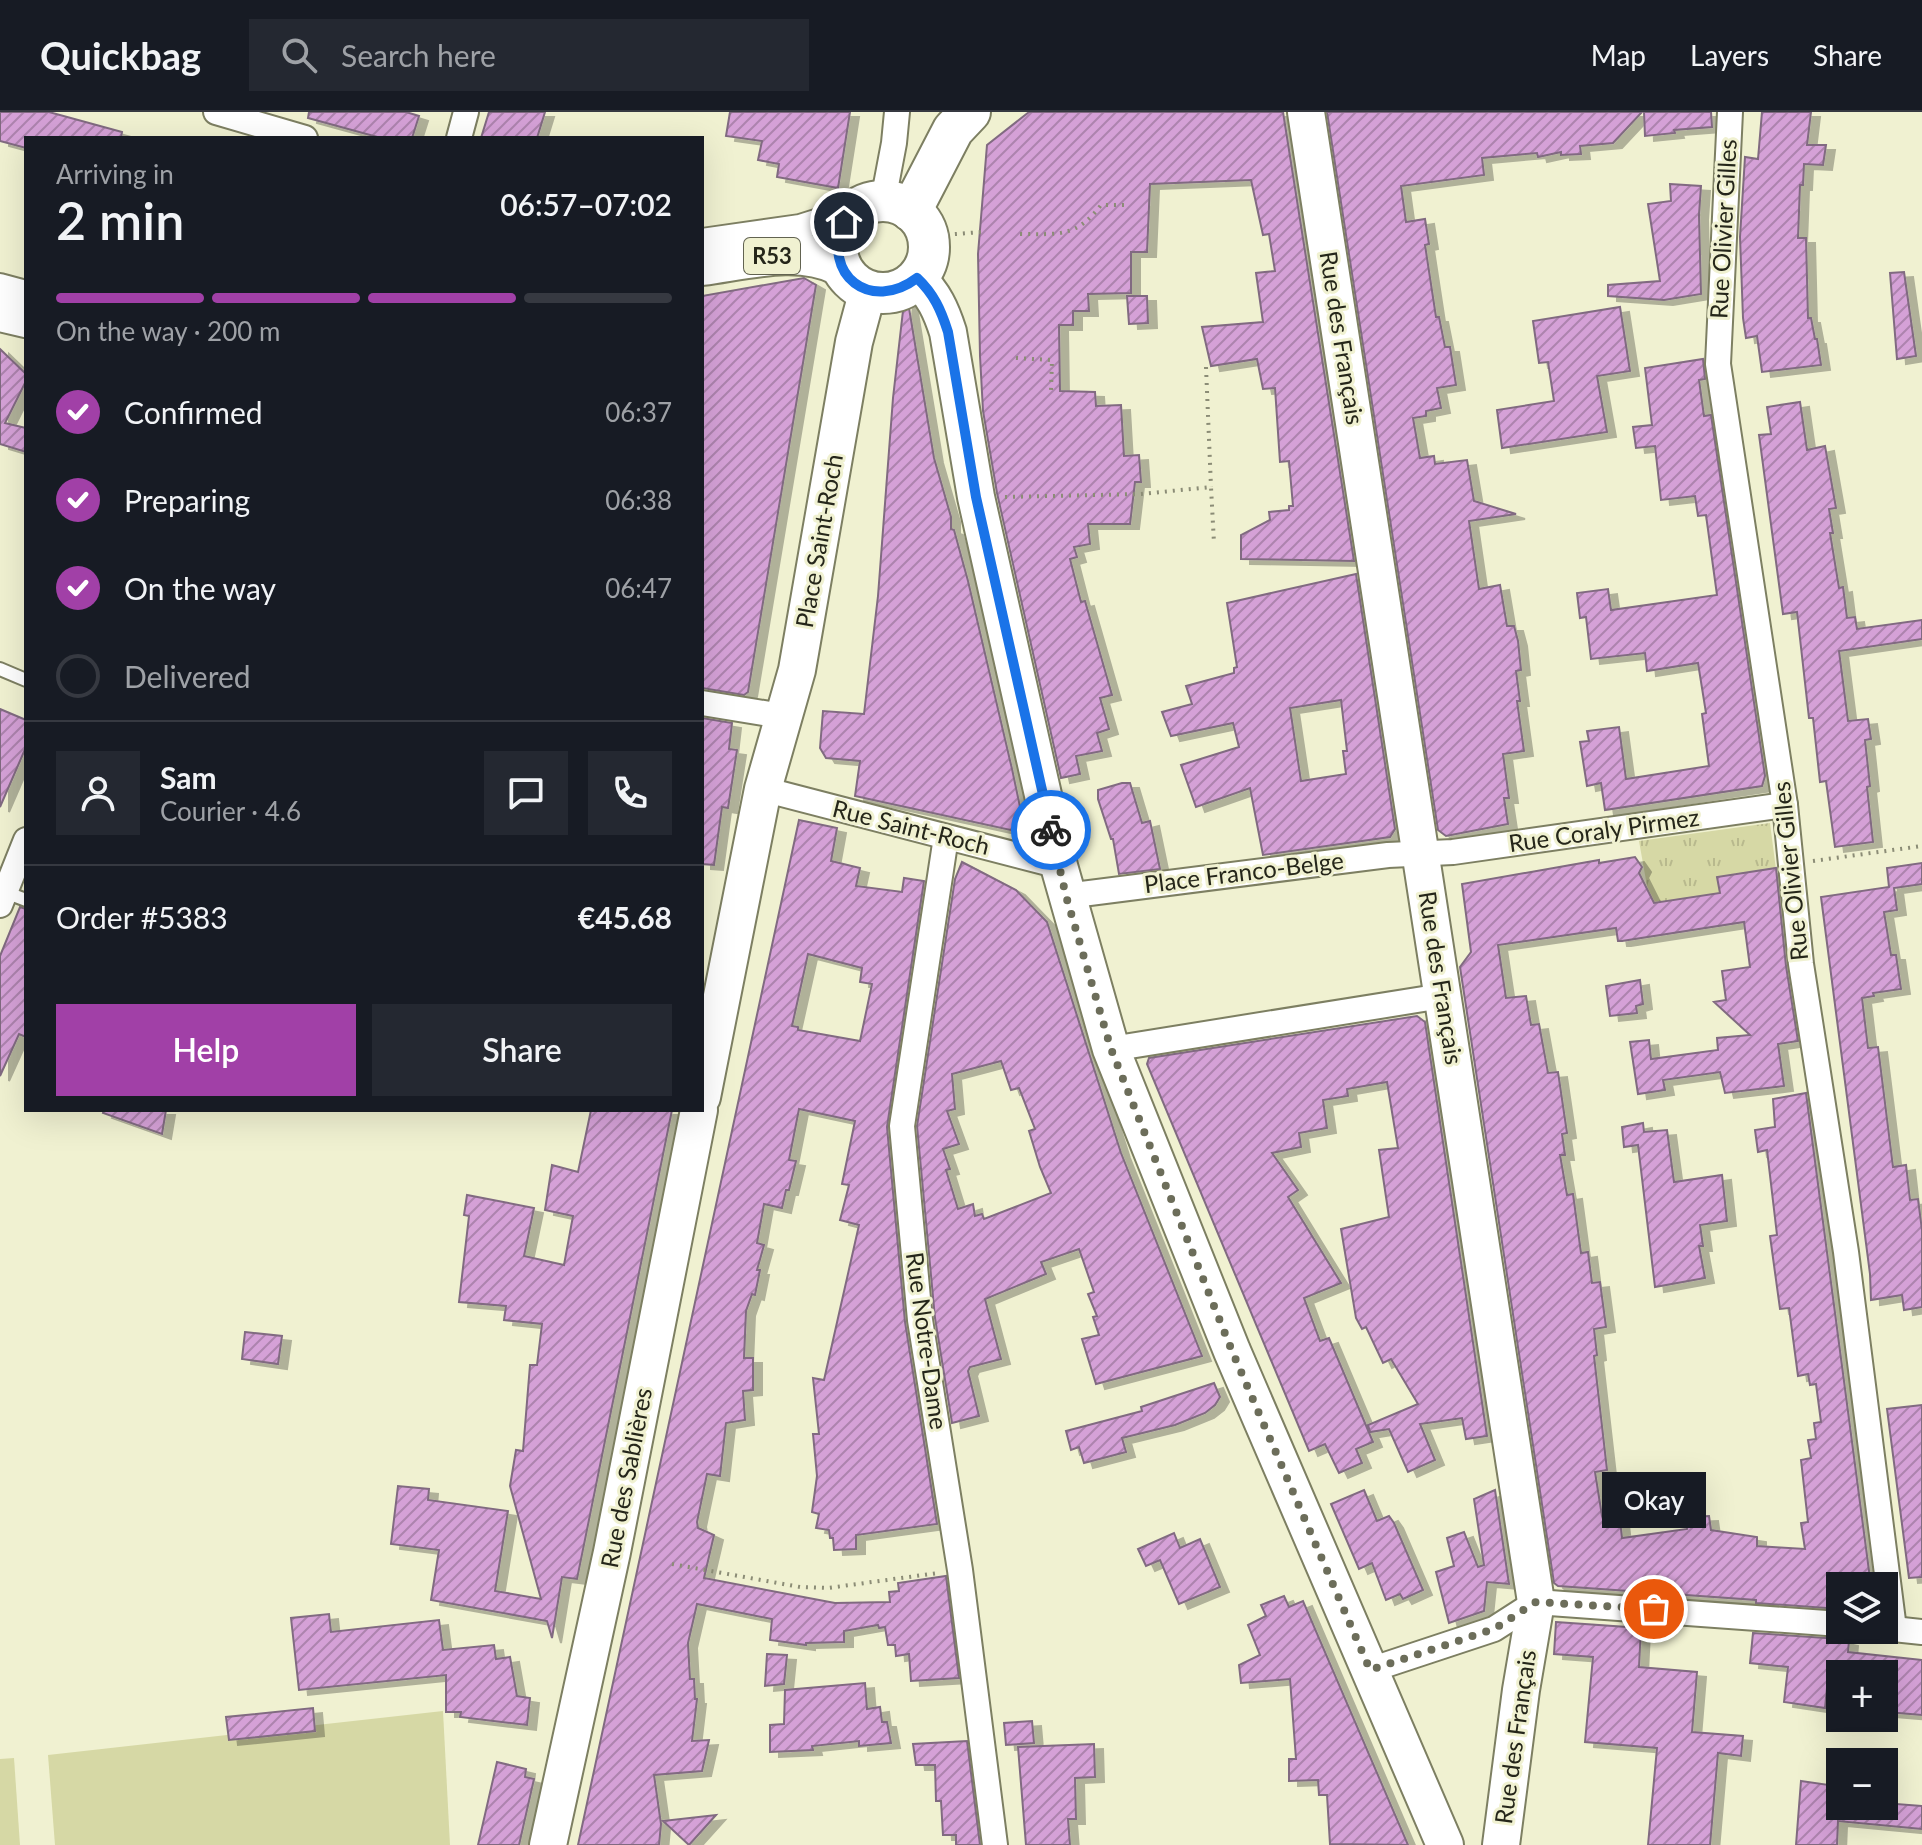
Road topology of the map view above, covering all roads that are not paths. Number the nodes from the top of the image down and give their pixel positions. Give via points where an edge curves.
1 (216, 112) edge
2 (466, 112) edge
3 (897, 112) edge
4 (970, 112) edge
5 (1306, 112) edge
6 (1730, 112) edge
7 (298, 136) edge
8 (460, 136) edge
9 (894, 214) junction
10 (704, 241) edge
11 (704, 265) edge
12 (854, 278) junction
13 (917, 278) junction
14 (0, 286) edge
15 (24, 292) edge
16 (0, 311) edge
17 (24, 317) edge
18 (0, 669) edge
19 (24, 679) edge
20 (704, 703) edge
21 (782, 716) junction
22 (763, 789) junction
23 (1785, 805) junction
24 (946, 837) junction
25 (24, 847) edge
26 (1422, 855) junction
27 (1063, 881) junction
28 (10, 899) edge
29 (1442, 996) junction
30 (1111, 1049) junction
31 (704, 1087) edge
32 (699, 1112) edge
33 (1883, 1572) edge
34 (1536, 1602) junction
35 (1826, 1623) edge
36 (1898, 1629) edge
37 (1922, 1632) edge
38 (1370, 1670) junction
39 (548, 1845) edge
40 (995, 1845) edge
41 (1445, 1845) edge
42 (1501, 1845) edge

1 - 7 street
2 - 8 street
3 - 9 street
4 - 9 main road
5 - 26 main road, Rue des Français
6 - 23 street, Rue Olivier Gilles via 1718,364
9 - 10 street
9 - 12 main road via 844,222 837,250
9 - 13 main road via 928,251
11 - 12 main road, R53 via 820,255
12 - 13 main road, R53 via 890,293
12 - 21 main road, Place Saint-Roch via 854,342 797,670
13 - 27 main road via 936,300 948,332 976,497
14 - 15 street
16 - 17 main road
18 - 19 lane
20 - 21 street
21 - 22 main road, Place Saint-Roch
22 - 24 street, Rue Saint-Roch
22 - 31 main road
23 - 26 street, Rue Coraly Pirmez
23 - 33 street, Rue Olivier Gilles via 1801,964 1846,1252
24 - 27 street, Rue Saint-Roch
24 - 40 street, Rue Notre-Dame via 902,1126 920,1320 960,1570
25 - 28 street
26 - 27 street, Place Franco-Belge
26 - 29 main road, Rue des Français
27 - 30 main road
29 - 30 street
29 - 34 main road, Rue des Français
30 - 38 main road via 1232,1351
32 - 39 main road, Rue des Sablières
34 - 35 street
34 - 38 street via 1494,1629
34 - 42 main road, Rue des Français
36 - 37 street
38 - 41 main road

